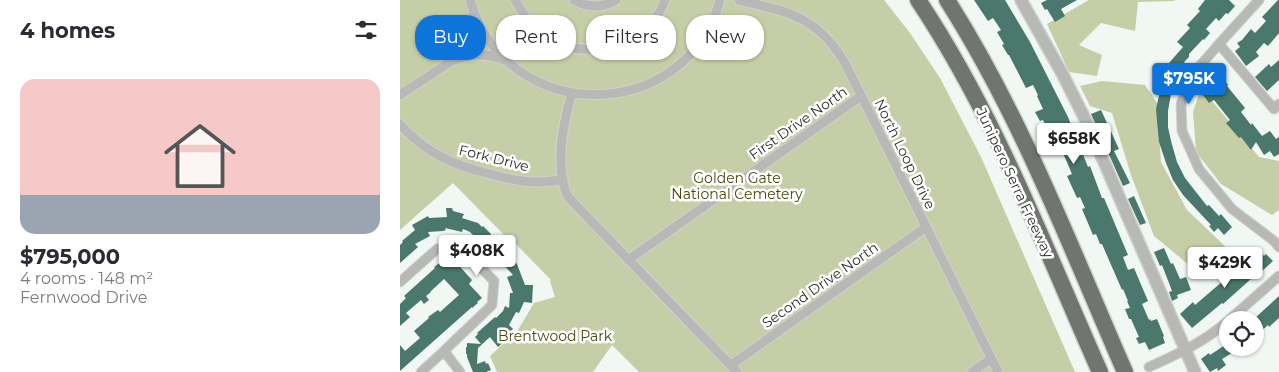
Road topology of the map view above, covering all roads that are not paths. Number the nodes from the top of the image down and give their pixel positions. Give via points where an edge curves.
1 (515, 0) edge
2 (574, 0) edge
3 (616, 0) edge
4 (665, 0) edge
5 (720, 0) edge
6 (739, 0) edge
7 (918, 0) edge
8 (947, 0) edge
9 (1022, 0) edge
10 (1258, 0) edge
11 (471, 1) edge
12 (1219, 44) junction
13 (450, 62) junction
14 (513, 66) junction
15 (572, 93) junction
16 (401, 94) edge
17 (861, 96) junction
18 (1279, 104) edge
19 (400, 124) edge
20 (564, 180) junction
21 (926, 227) junction
22 (1279, 247) edge
23 (628, 260) junction
24 (1279, 276) edge
25 (400, 282) edge
26 (1239, 311) edge
27 (1219, 328) edge
28 (444, 351) junction
29 (1186, 351) junction
30 (991, 359) junction
31 (1150, 367) dead end
32 (734, 369) edge
33 (421, 372) edge
34 (460, 372) edge
35 (972, 372) edge
36 (998, 372) edge
37 (1100, 372) edge
38 (1125, 372) edge
39 (1195, 372) edge

1 - 4 street via 531,24 548,38 566,46 593,49 617,44 644,29 657,17
2 - 3 street via 593,6
5 - 15 street via 710,27 698,45 666,74 644,86 621,92
6 - 17 street, North Loop Drive via 785,12 818,29 840,55
7 - 37 highway, Junipero Serra Freeway via 987,119
8 - 38 highway, Junipero Serra Freeway via 1023,138
9 - 29 street via 1088,125
10 - 12 street
11 - 13 street via 471,32
11 - 14 street via 488,39
12 - 18 street via 1274,109
12 - 22 street via 1190,76 1182,104 1182,131 1199,169 1232,209
13 - 14 street via 486,55
13 - 16 street
14 - 15 street via 544,85
15 - 20 street via 562,135
17 - 21 street, North Loop Drive
17 - 23 street, First Drive North
19 - 20 street, Fork Drive via 430,150 463,166 522,181
20 - 23 street via 570,200
21 - 30 street, North Loop Drive
21 - 32 street, Second Drive North
23 - 32 street
24 - 26 street
25 - 28 street via 438,249 464,250 494,281 492,305
27 - 29 street
28 - 33 street
28 - 34 street
29 - 31 street
29 - 39 street
30 - 35 street
30 - 36 street, North Loop Drive

